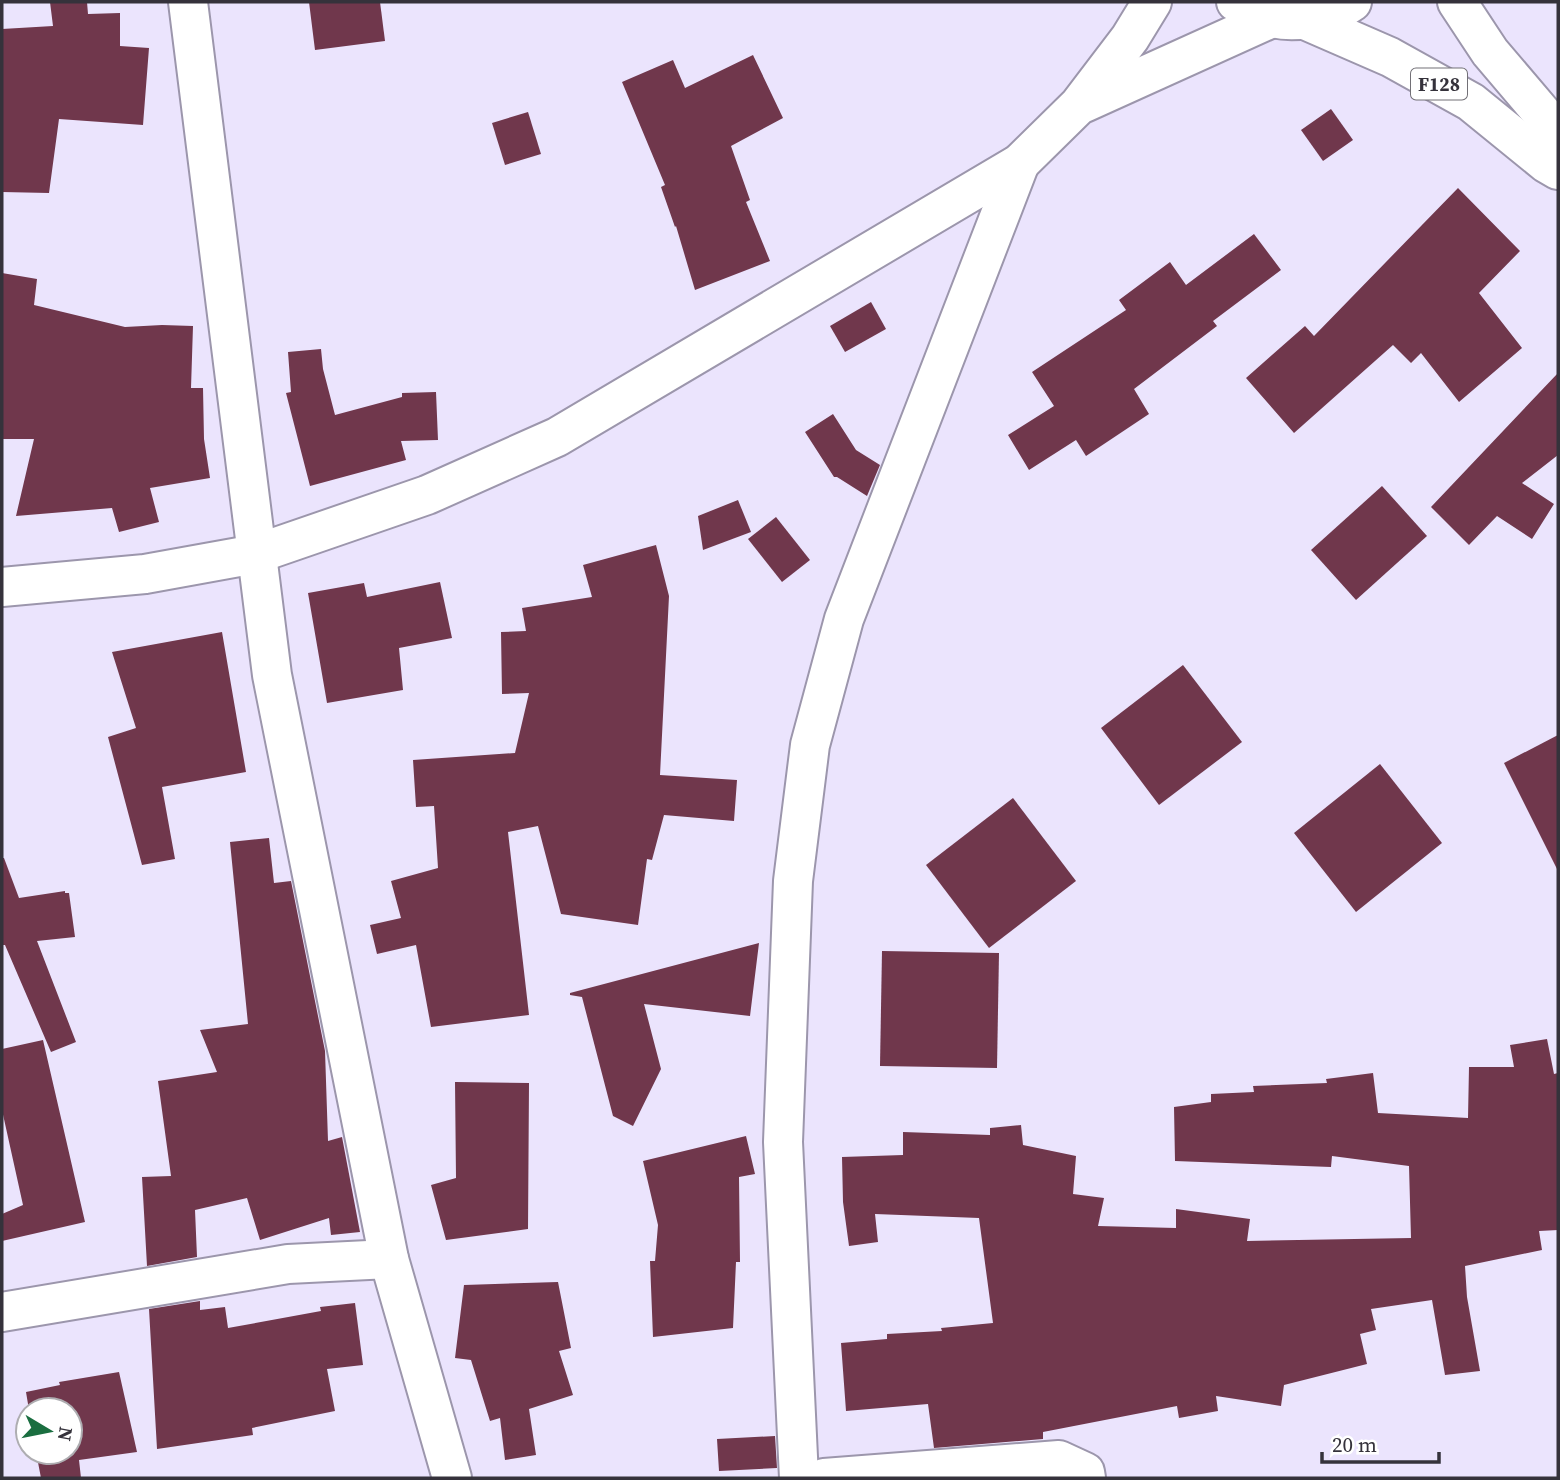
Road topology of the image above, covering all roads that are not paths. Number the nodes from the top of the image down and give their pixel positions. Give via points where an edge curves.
1 (188, 2) edge
2 (1152, 2) edge
3 (1236, 2) edge
4 (1352, 2) edge
5 (1457, 2) edge
6 (1289, 19) junction
7 (1079, 106) junction
8 (1558, 132) edge
9 (1020, 163) junction
10 (1558, 170) edge
11 (256, 554) junction
12 (2, 587) edge
13 (389, 1259) junction
14 (2, 1312) edge
15 (452, 1478) edge
16 (799, 1478) edge
17 (824, 1478) edge
18 (1086, 1478) edge

1 - 11 street
2 - 7 street
3 - 6 street, F128
4 - 6 street via 1343,9
5 - 8 street, F128 via 1490,52
6 - 7 street
6 - 10 street, F128 via 1390,57 1471,102
7 - 9 street
9 - 11 street via 557,437 427,495
9 - 16 street via 844,619 810,745 793,881 783,1142
11 - 12 street via 145,574
11 - 13 street via 272,675
13 - 14 street via 288,1264
13 - 15 street
17 - 18 street via 1059,1460 1084,1472

